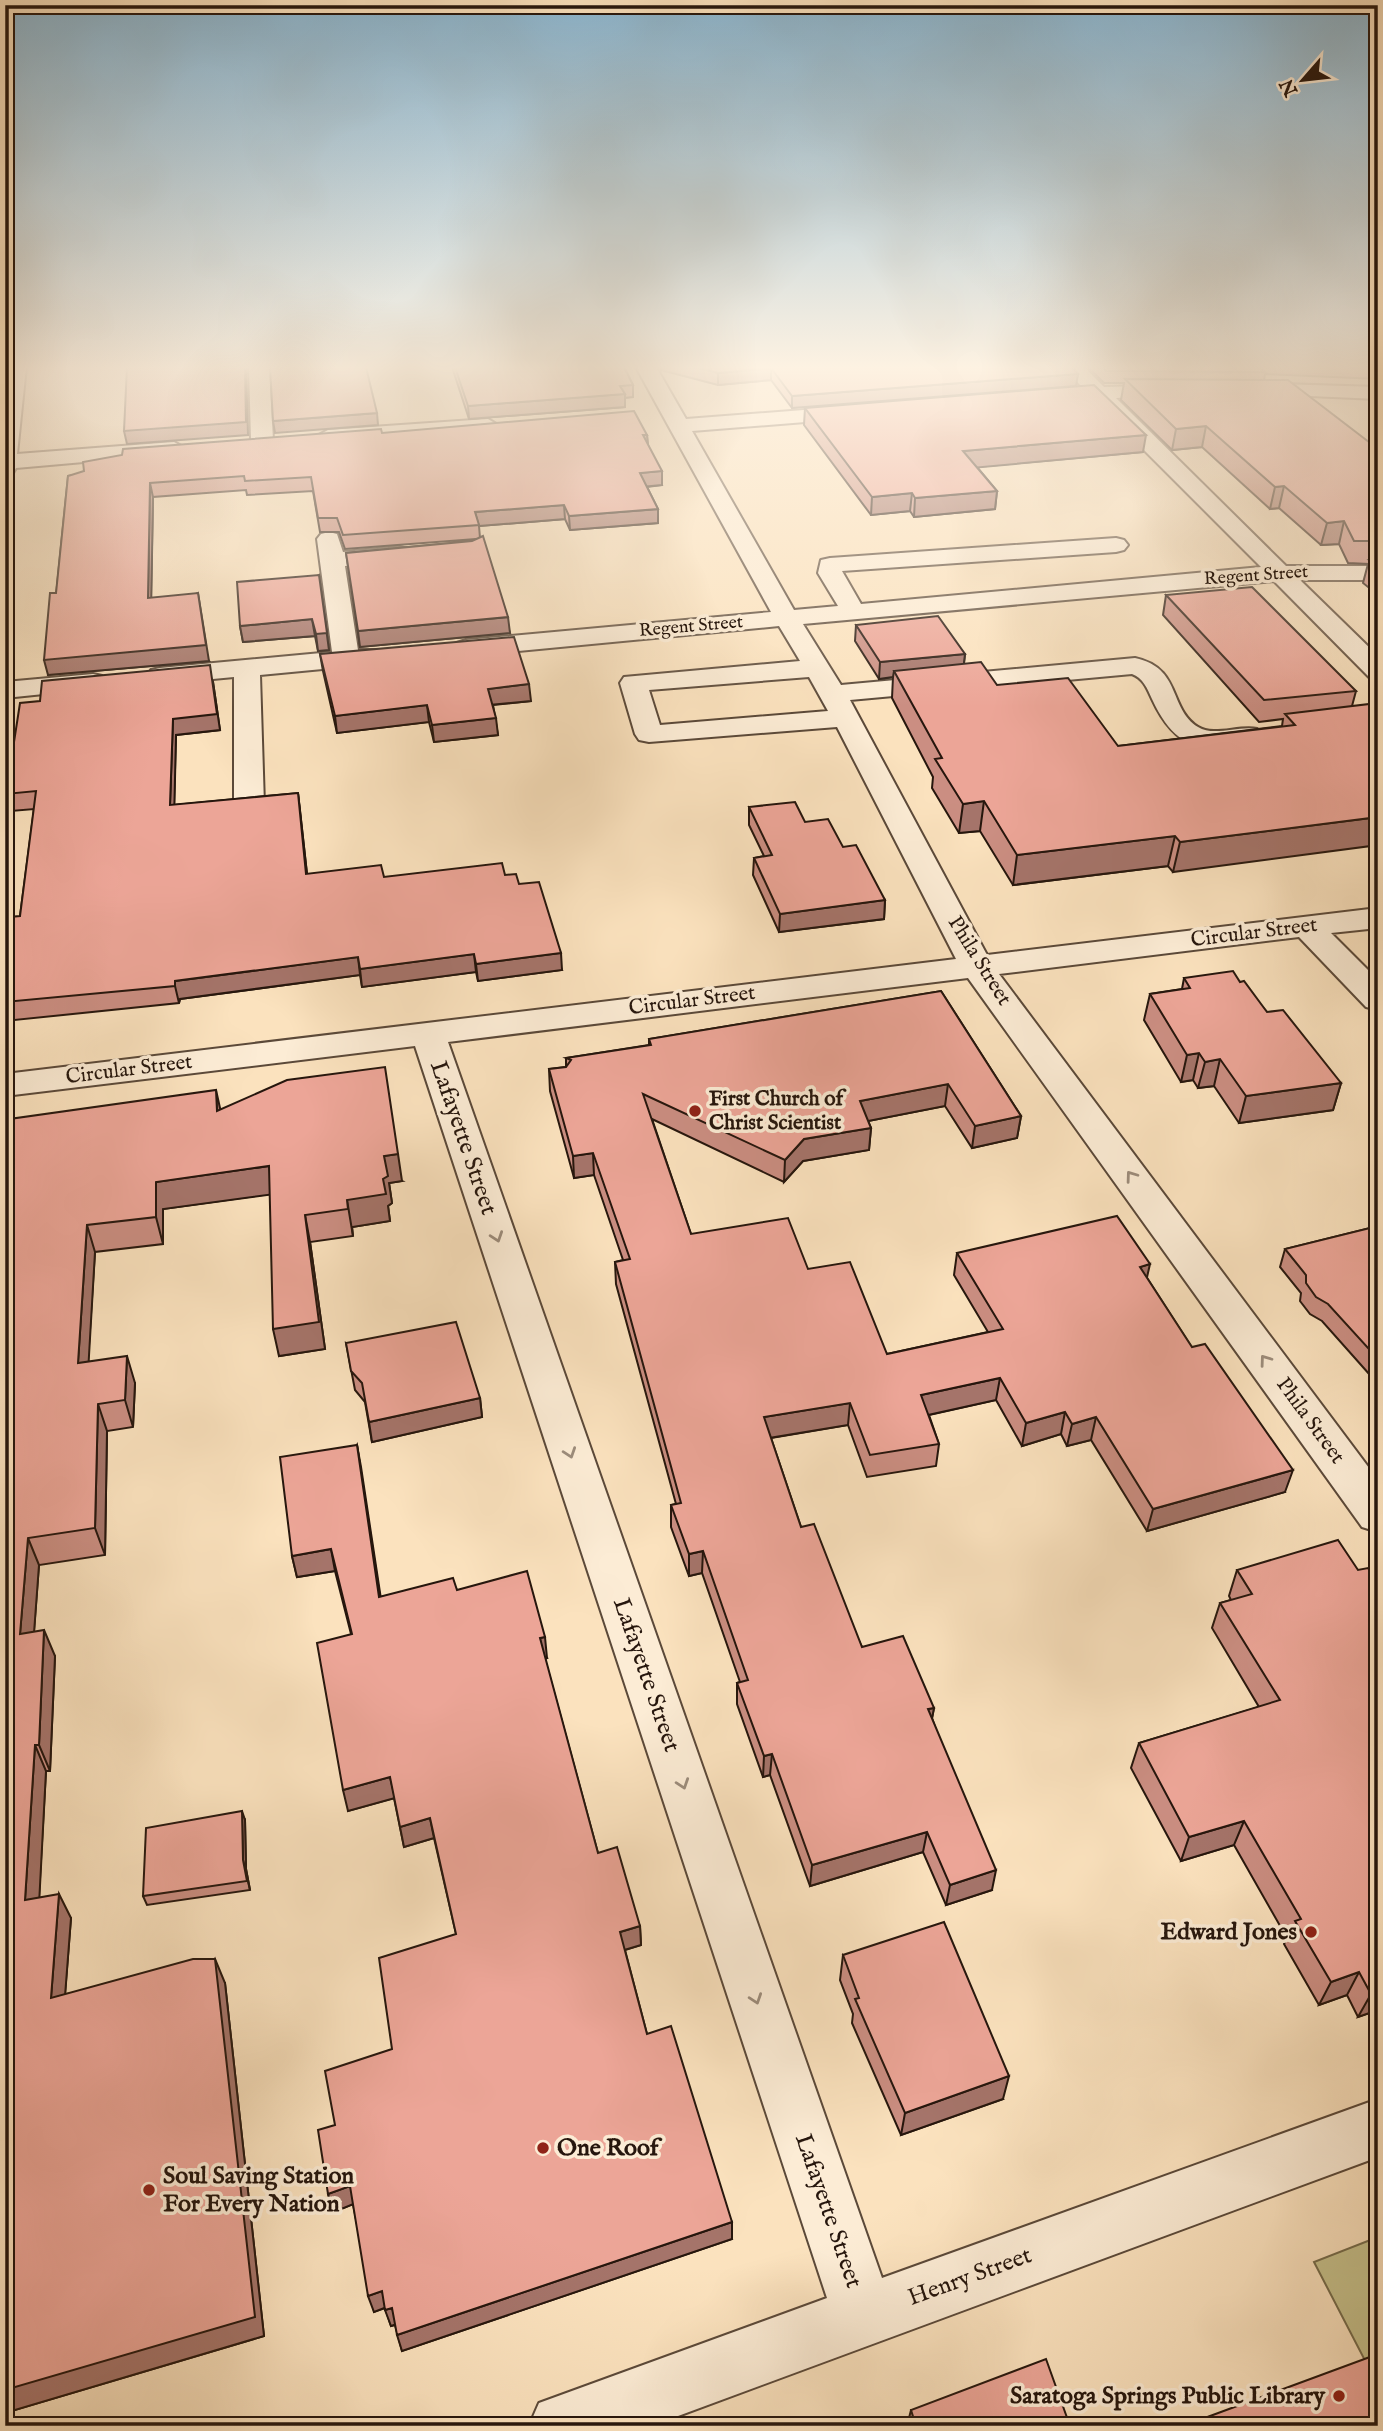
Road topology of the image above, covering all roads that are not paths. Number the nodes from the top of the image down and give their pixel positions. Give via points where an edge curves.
1 (709, 480) edge
2 (1190, 480) edge
3 (1116, 545) dead end
4 (422, 552) edge
5 (976, 555) junction
6 (1283, 573) junction
7 (1378, 573) edge
8 (1006, 598) junction
9 (854, 612) junction
10 (787, 619) junction
11 (442, 650) edge
12 (401, 654) edge
13 (346, 659) junction
14 (247, 668) junction
15 (817, 668) junction
16 (1378, 671) edge
17 (139, 678) edge
18 (113, 681) edge
19 (5, 690) edge
20 (839, 706) junction
21 (1275, 732) edge
22 (249, 805) edge
23 (1378, 918) edge
24 (1307, 927) junction
25 (977, 967) junction
26 (1378, 1000) edge
27 (428, 1034) junction
28 (5, 1085) edge
29 (1378, 1514) edge
30 (1378, 2128) edge
31 (864, 2316) junction
32 (562, 2426) edge

1 - 10 street, Phila Street
2 - 6 street
3 - 5 street
4 - 13 street via 330,550
5 - 8 street
5 - 9 street via 830,565 830,573
6 - 7 street, Regent Street
6 - 8 street, Regent Street
6 - 16 street
8 - 9 street, Regent Street
9 - 10 street, Regent Street
10 - 11 street, Regent Street
10 - 15 street, Phila Street
12 - 13 street
13 - 14 street
14 - 17 street
14 - 22 street
15 - 20 street, Phila Street
15 - 20 street via 633,683 649,734
18 - 19 street
20 - 21 street via 1122,665 1149,671 1184,730 1194,737
20 - 25 street, Phila Street
23 - 24 street, Circular Street
24 - 25 street, Circular Street
24 - 26 street
25 - 27 street, Circular Street
29 -> 25 street, Phila Street
27 - 28 street, Circular Street
27 -> 31 street, Lafayette Street
30 - 31 street, Henry Street
31 - 32 street, Henry Street

